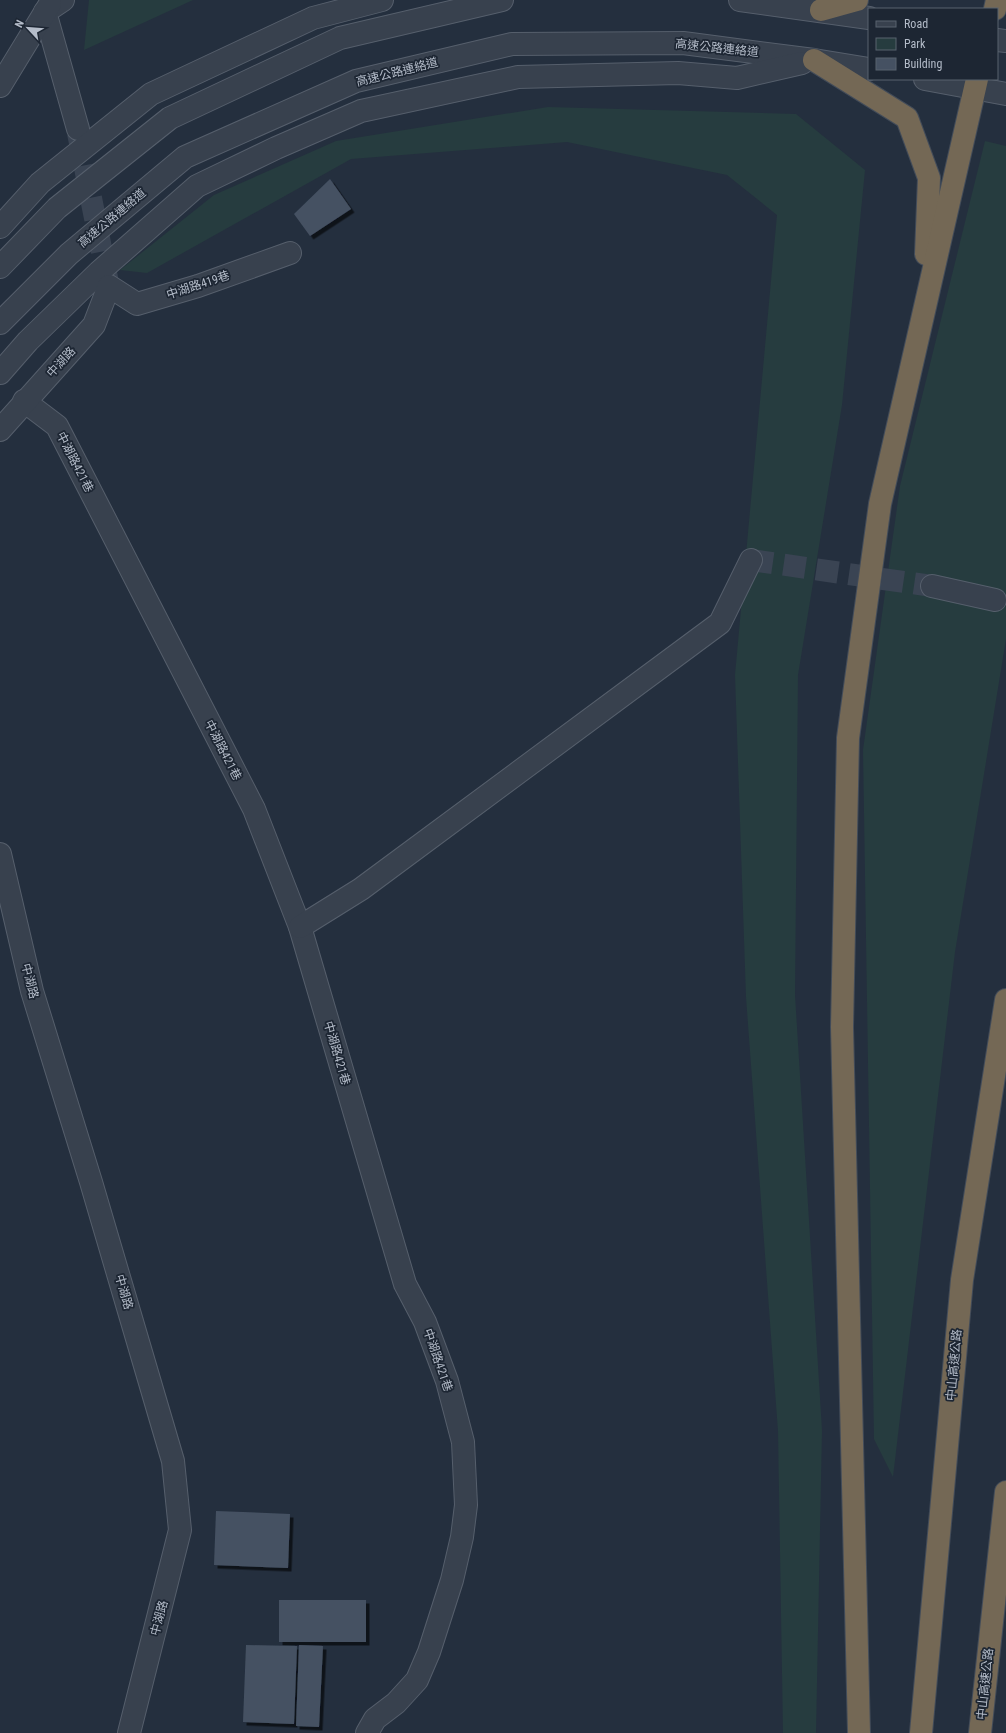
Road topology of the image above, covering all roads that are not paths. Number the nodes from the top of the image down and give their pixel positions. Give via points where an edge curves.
1 (382, 0) edge
2 (502, 0) edge
3 (740, 0) edge
4 (801, 0) edge
5 (857, 0) edge
6 (54, 4) edge
7 (821, 10) junction
8 (868, 18) edge
9 (814, 60) junction
10 (868, 69) edge
11 (938, 80) edge
12 (976, 83) edge
13 (0, 86) edge
14 (1006, 94) edge
15 (78, 130) tunnel mouth
16 (0, 227) edge
17 (290, 253) dead end
18 (0, 267) edge
19 (109, 286) joint
20 (924, 305) junction
21 (0, 323) edge
22 (0, 373) edge
23 (24, 402) junction
24 (0, 430) edge
25 (751, 560) dead end
26 (932, 586) tunnel mouth
27 (995, 600) dead end
28 (0, 854) edge
29 (300, 927) junction
30 (1006, 1000) edge
31 (1006, 1492) edge
32 (129, 1733) edge
33 (367, 1733) edge
34 (859, 1733) edge
35 (921, 1733) edge
36 (980, 1733) edge

1 - 16 street via 313,18 150,94 40,183
2 - 18 street via 340,38 170,118 57,208
3 - 7 street
4 - 7 street
5 - 7 highway
6 - 13 street
6 - 15 street
7 - 8 street
9 - 10 street, 高速公路連絡道
9 - 20 highway via 907,118 929,178
9 - 21 street, 高速公路連絡道 via 683,43 512,44 356,81 185,157 69,254
9 - 22 street via 737,78 678,73 518,77 361,111 197,186 99,272 28,340
11 - 12 street
12 - 14 street
12 - 20 highway
17 - 19 street, 中湖路419巷 via 198,286 137,304
19 - 23 street, 中湖路 via 94,325
20 - 34 highway via 880,504 848,738 842,1027
23 - 24 street, 中湖路
23 - 29 street, 中湖路421巷 via 57,426 254,809
25 - 29 street via 720,623 361,889
26 - 27 street
28 - 32 street, 中湖路 via 32,992 173,1461 180,1530
29 - 33 street, 中湖路421巷 via 405,1284 425,1322 447,1381 463,1442 466,1505 462,1537 452,1580 429,1652 417,1680 396,1703 375,1719
30 - 35 highway, 中山高速公路 via 962,1280
31 - 36 highway, 中山高速公路

